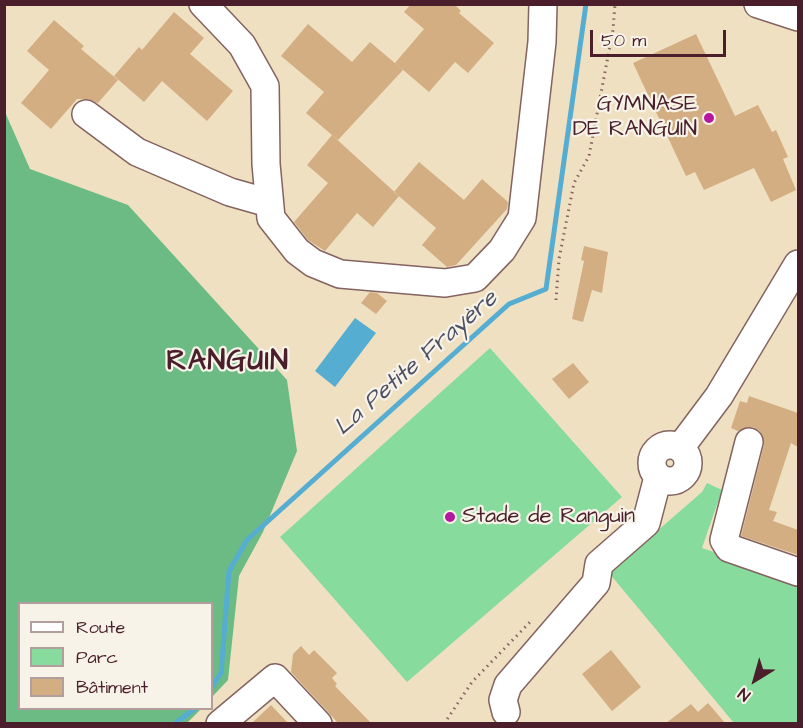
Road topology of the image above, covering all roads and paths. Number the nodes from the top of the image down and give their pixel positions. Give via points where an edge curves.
1 (203, 4) edge
2 (543, 4) edge
3 (615, 4) edge
4 (761, 5) edge
5 (798, 17) edge
6 (86, 114) dead end
7 (269, 203) junction
8 (798, 264) edge
9 (556, 300) dead end
10 (749, 442) dead end
11 (798, 572) edge
12 (506, 712) dead end
13 (220, 723) edge
14 (318, 723) edge

1 - 7 street via 242,45 265,86
2 - 7 street via 522,218 502,250 475,278 445,283 340,274 313,263 297,251 271,218
3 - 9 path via 589,156 574,183 559,259
4 - 5 street
6 - 7 street via 137,152 230,192
8 - 12 street via 719,396 680,448 687,457 684,474 675,480 658,477 646,523 599,564 596,583 508,685 503,700
10 - 11 street via 724,540 729,548
13 - 14 street via 275,678

